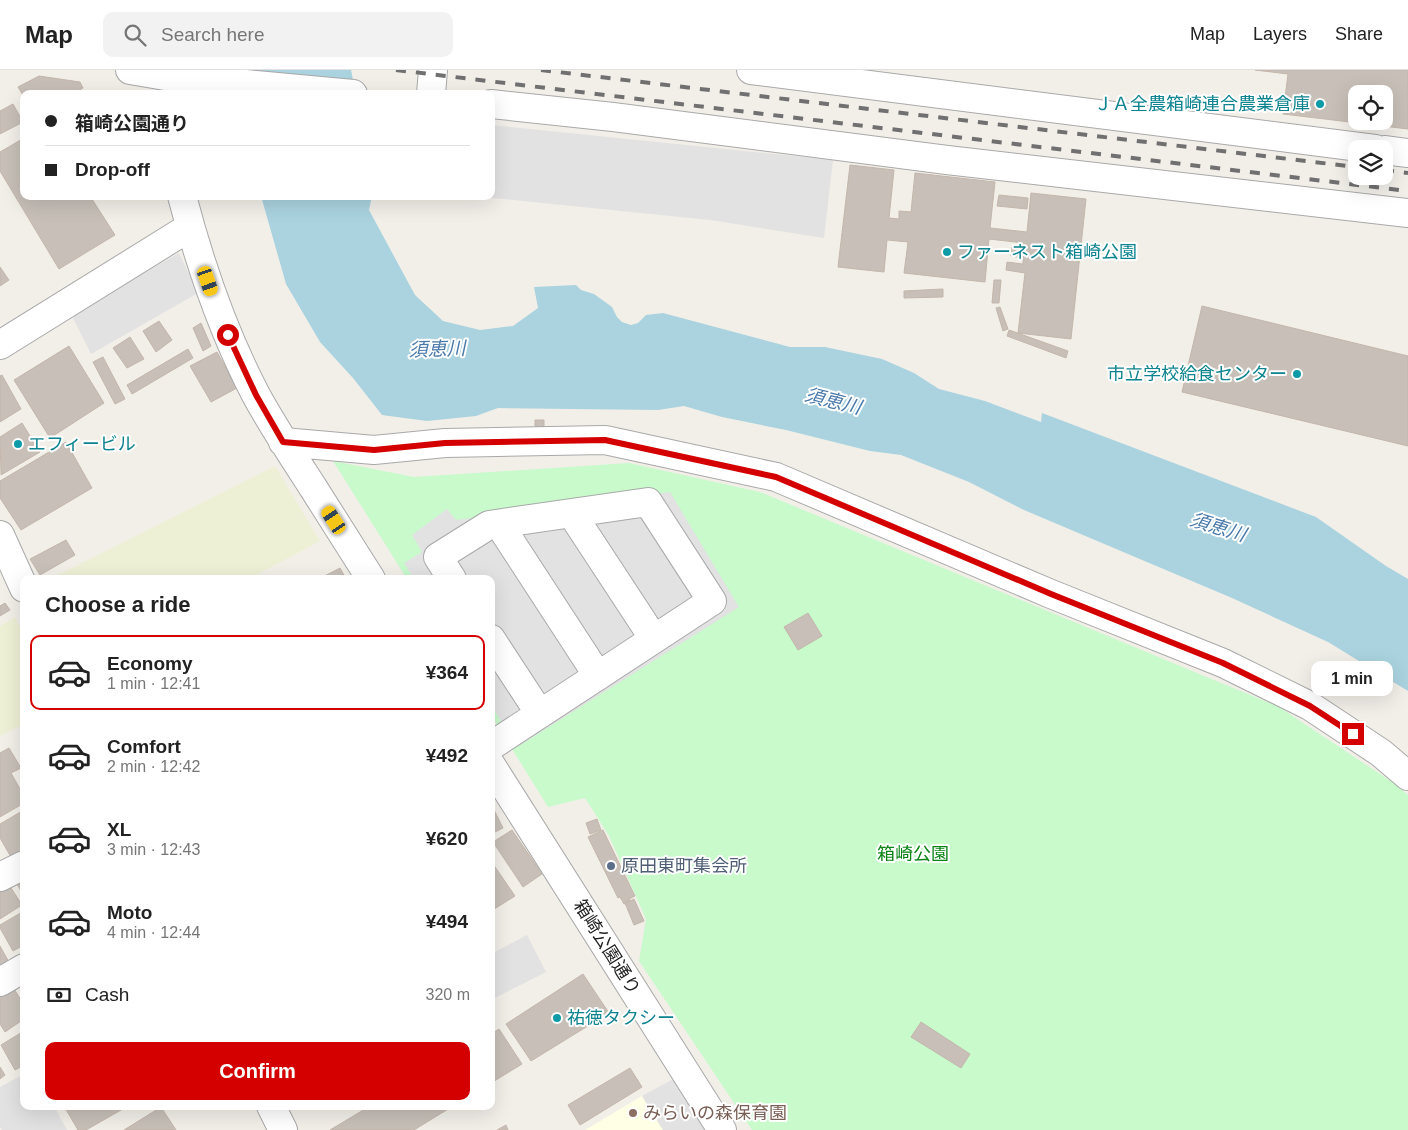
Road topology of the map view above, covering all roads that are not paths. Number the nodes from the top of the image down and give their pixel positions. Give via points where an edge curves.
1 (433, 70) edge
2 (751, 70) edge
3 (151, 77) edge
4 (305, 90) edge
5 (431, 90) edge
6 (495, 104) edge
7 (1348, 146) edge
8 (1393, 151) edge
9 (1408, 153) edge
10 (183, 200) edge
11 (1408, 213) edge
12 (190, 227) junction
13 (0, 345) edge
14 (283, 442) junction
15 (572, 514) junction
16 (499, 524) junction
17 (0, 535) edge
18 (369, 575) edge
19 (449, 575) edge
20 (20, 579) edge
21 (654, 639) junction
22 (495, 645) edge
23 (598, 676) junction
24 (540, 714) junction
25 (495, 743) edge
26 (495, 771) edge
27 (1408, 776) edge
28 (20, 867) edge
29 (0, 877) edge
30 (20, 970) edge
31 (0, 982) edge
32 (273, 1110) edge
33 (283, 1130) edge
34 (722, 1130) edge

1 - 5 street
2 - 7 street
3 - 4 street
6 - 11 street
8 - 9 street
10 - 12 street
12 - 13 street
12 - 14 street via 234,348
14 - 18 street
14 - 27 street via 374,450 445,443 605,440 776,477 1223,663 1310,706 1381,753
15 - 16 street
15 - 21 street
15 - 21 street via 648,502 712,601
16 - 19 street via 489,526 438,557
16 - 23 street
17 - 20 street
21 - 23 street
22 - 24 street
23 - 24 street
24 - 25 street
26 - 34 street, 箱崎公園通り
28 - 29 street
30 - 31 street
32 - 33 street

